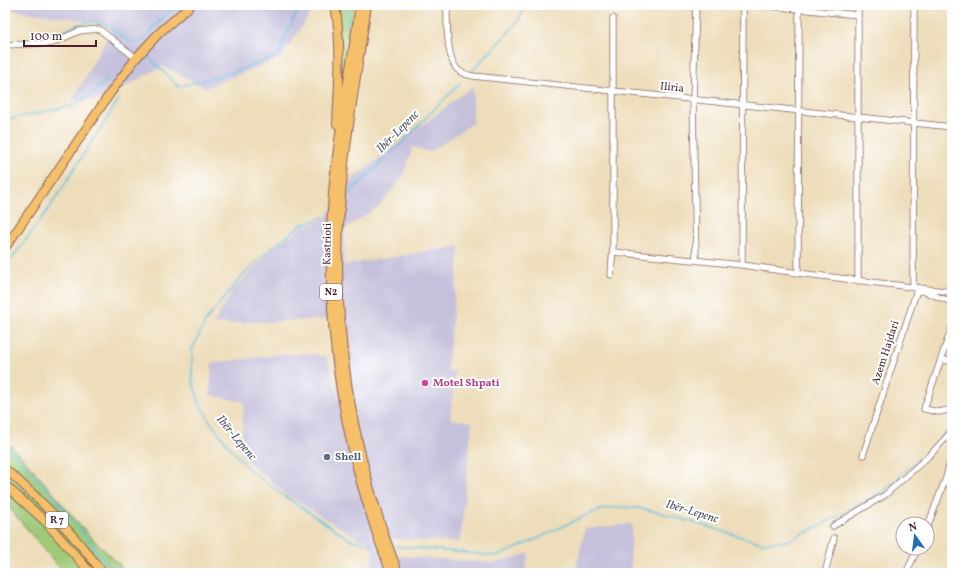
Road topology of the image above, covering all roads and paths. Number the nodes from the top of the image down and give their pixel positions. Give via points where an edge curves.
1 (191, 5) edge
2 (335, 5) edge
3 (360, 5) edge
4 (367, 5) edge
5 (447, 5) edge
6 (696, 5) edge
7 (743, 5) edge
8 (760, 5) edge
9 (858, 5) edge
10 (914, 5) edge
11 (799, 9) junction
12 (858, 15) junction
13 (613, 18) dead end
14 (5, 45) edge
15 (136, 58) junction
16 (613, 91) junction
17 (693, 100) junction
18 (742, 105) junction
19 (798, 111) junction
20 (858, 118) junction
21 (914, 123) junction
22 (952, 127) edge
23 (336, 166) junction
24 (5, 248) edge
25 (613, 252) junction
26 (696, 260) junction
27 (742, 265) junction
28 (798, 273) junction
29 (611, 275) dead end
30 (858, 281) junction
31 (913, 288) junction
32 (952, 292) edge
33 (952, 302) edge
34 (952, 327) edge
35 (942, 359) junction
36 (952, 362) edge
37 (952, 409) edge
38 (952, 431) edge
39 (952, 455) edge
40 (863, 456) dead end
41 (6, 470) edge
42 (5, 485) edge
43 (932, 516) edge
44 (833, 526) dead end
45 (834, 538) dead end
46 (914, 556) edge
47 (91, 573) edge
48 (102, 573) edge
49 (391, 573) edge
50 (398, 573) edge
51 (825, 573) edge
52 (906, 573) edge

1 - 15 highway via 159,33
2 - 23 highway via 339,57
3 - 23 highway, Kastrioti / N2
4 - 50 highway, Kastrioti / N2 via 347,135 341,193 339,308 356,434 377,514
5 - 16 street, Iliria via 449,48 456,69 461,72 480,77
6 - 17 street
7 - 18 street
8 - 11 street
9 - 12 street
10 - 21 street
11 - 12 street
11 - 19 street
12 - 20 street
13 - 16 street
14 - 15 street via 52,43 79,31 99,29
15 - 24 highway
16 - 17 street, Iliria
16 - 25 street
17 - 18 street, Iliria
17 - 26 street
18 - 19 street, Iliria
18 - 27 street
19 - 20 street, Iliria
19 - 28 street
20 - 21 street, Iliria
20 - 30 street
21 - 22 street, Iliria
21 - 31 street
23 - 49 highway, Kastrioti / N2 via 331,280 338,368 349,435 361,485
25 - 26 street
25 - 29 street
26 - 27 street
27 - 28 street
28 - 30 street
30 - 31 street
31 - 32 street
33 - 40 street, Azem Hajdari via 923,291 916,293
34 - 35 street
35 - 36 street
35 - 37 street via 924,409 940,412
38 - 44 street via 886,495
39 - 43 street
41 - 48 highway, R 7 via 44,505 83,547
42 - 47 highway, R 7 via 45,521
45 - 51 street
46 - 52 street

